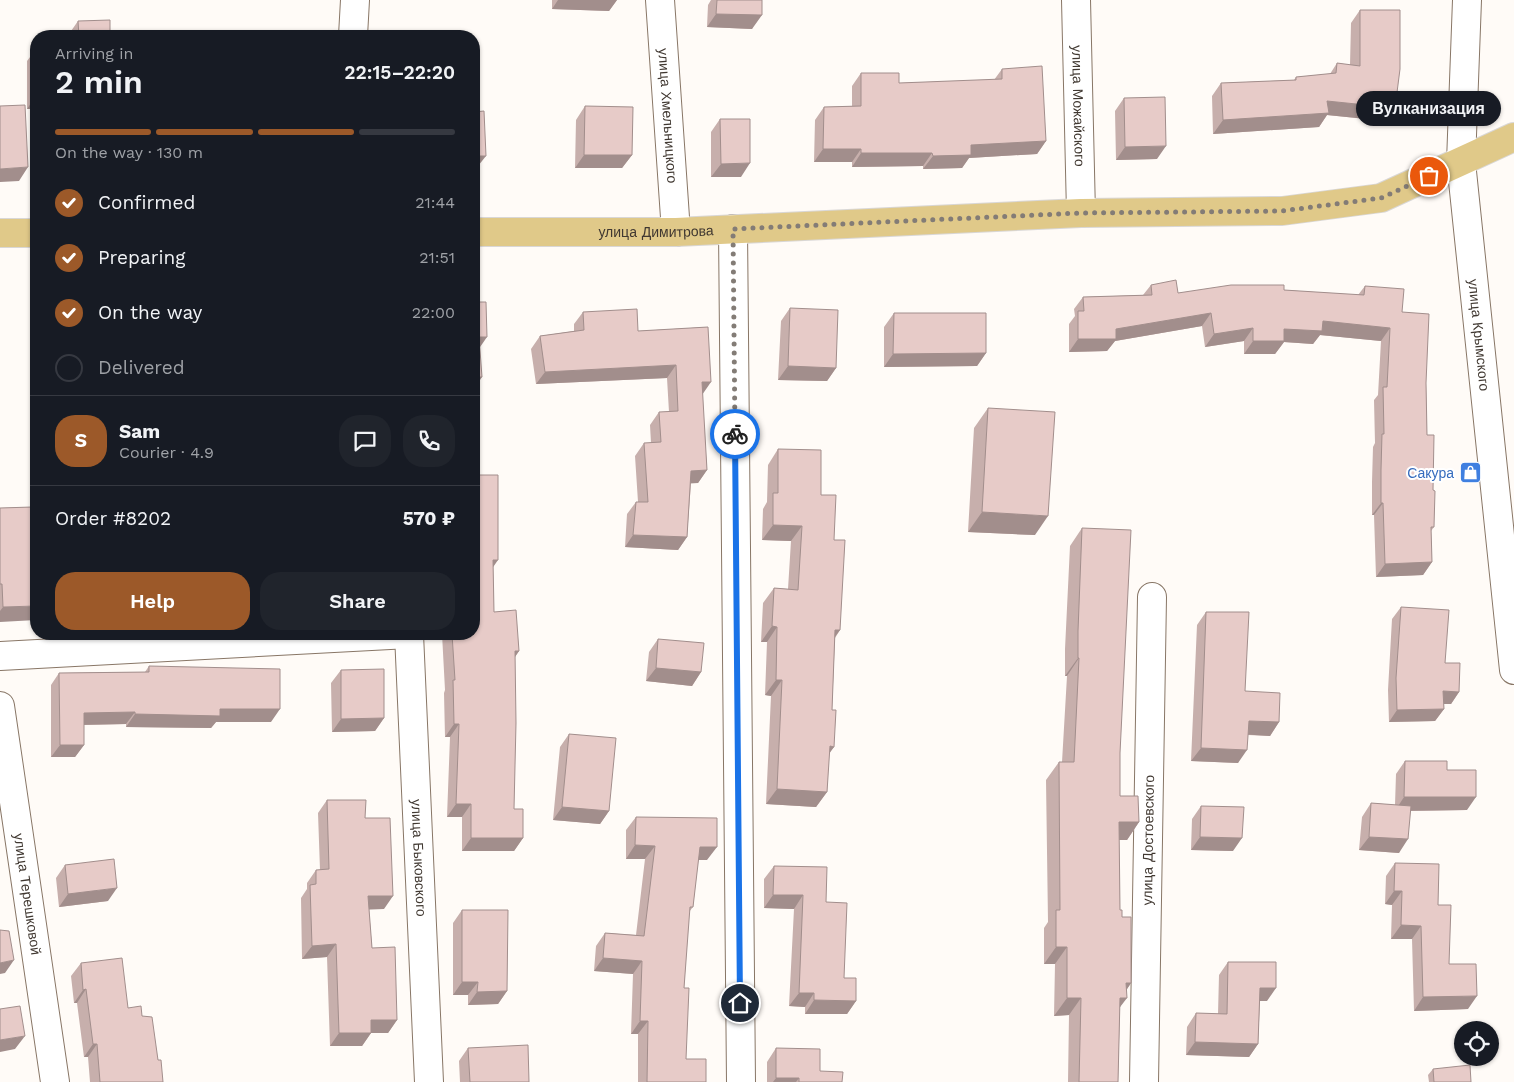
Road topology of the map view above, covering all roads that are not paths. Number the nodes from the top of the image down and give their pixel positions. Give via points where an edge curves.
1 (354, 0) edge
2 (660, 0) edge
3 (1076, 0) edge
4 (1467, 0) edge
5 (353, 30) edge
6 (1514, 137) edge
7 (1461, 162) junction
8 (1080, 213) junction
9 (733, 229) junction
10 (480, 232) edge
11 (676, 232) junction
12 (0, 233) edge
13 (30, 233) edge
14 (1152, 597) dead end
15 (297, 640) edge
16 (409, 640) edge
17 (0, 656) edge
18 (1514, 670) edge
19 (0, 706) edge
20 (55, 1082) edge
21 (429, 1082) edge
22 (741, 1082) edge
23 (1144, 1082) edge

1 - 5 street
2 - 11 street, улица Хмельницкого
3 - 8 street, улица Можайского
4 - 7 street, улица Крымского
6 - 7 main road, улица Димитрова
7 - 8 main road, улица Димитрова via 1381,198 1302,209
7 - 18 street, улица Крымского
8 - 9 main road, улица Димитрова
9 - 11 main road, улица Димитрова
9 - 22 street
10 - 11 main road, улица Димитрова
12 - 13 main road
14 - 23 street, улица Достоевского
15 - 17 street
16 - 21 street, улица Быковского
19 - 20 street, улица Терешковой

